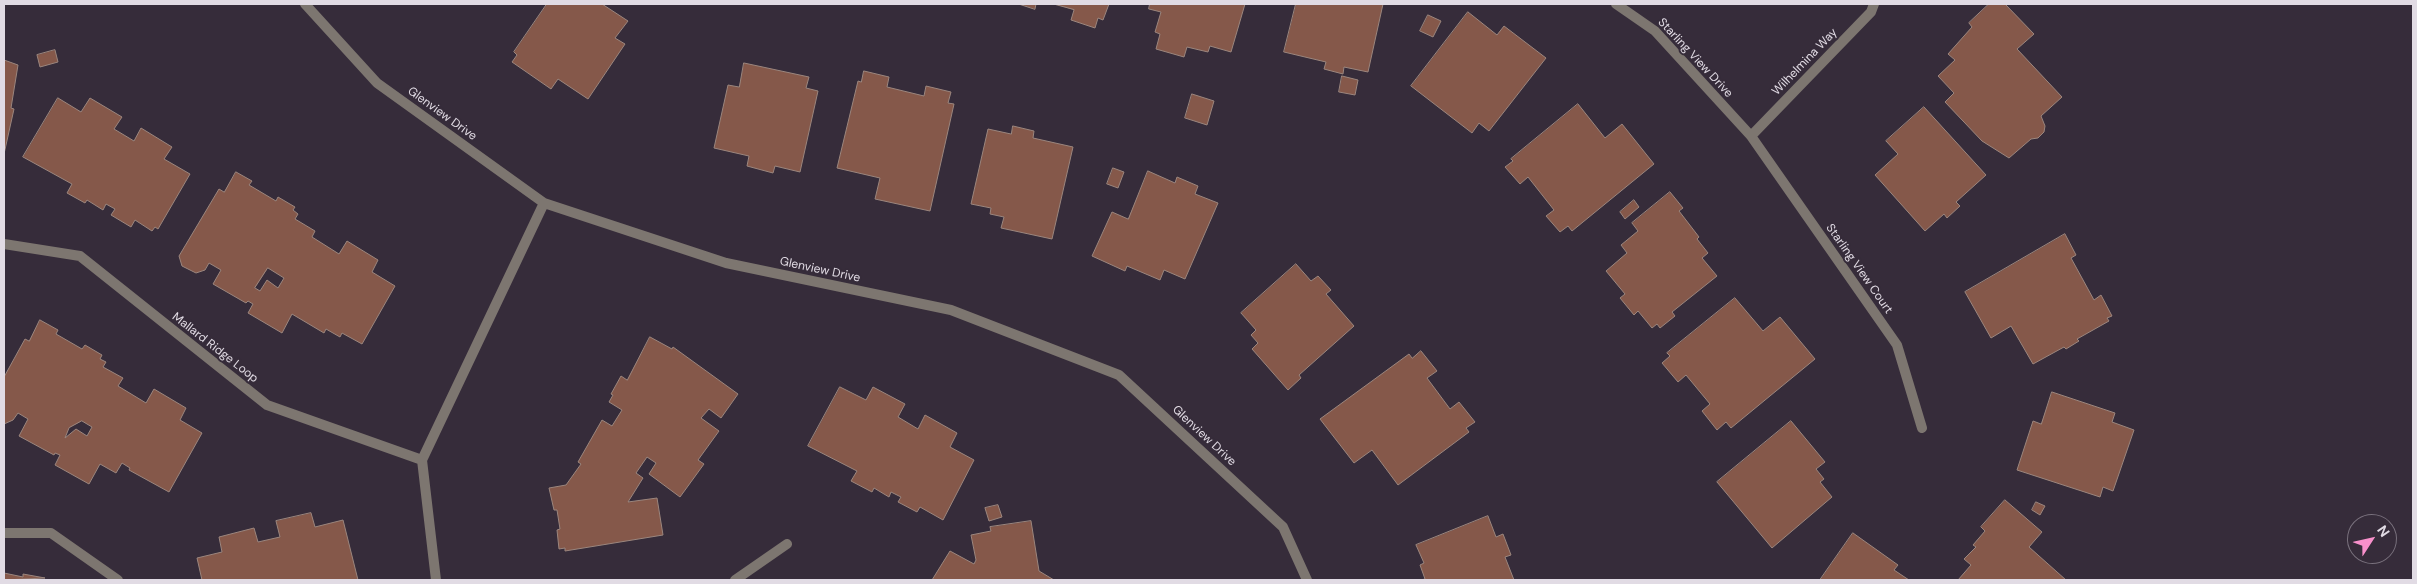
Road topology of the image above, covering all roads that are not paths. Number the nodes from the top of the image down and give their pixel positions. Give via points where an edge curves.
1 (305, 4) edge
2 (1616, 4) edge
3 (1874, 4) edge
4 (1751, 136) junction
5 (544, 203) junction
6 (4, 244) edge
7 (1922, 428) dead end
8 (422, 460) junction
9 (4, 533) edge
10 (787, 544) dead end
11 (118, 580) edge
12 (436, 580) edge
13 (735, 580) edge
14 (1307, 580) edge

1 - 5 street, Glenview Drive via 377,83
2 - 4 street, Starling View Drive via 1655,31
3 - 4 street, Wilhelmina Way via 1871,12
4 - 7 street, Starling View Court via 1897,345
5 - 8 street
5 - 14 street, Glenview Drive via 726,263 951,310 1119,375 1283,527
6 - 8 street, Mallard Ridge Loop via 80,256 267,404
8 - 12 street
9 - 11 street via 51,533
10 - 13 street

